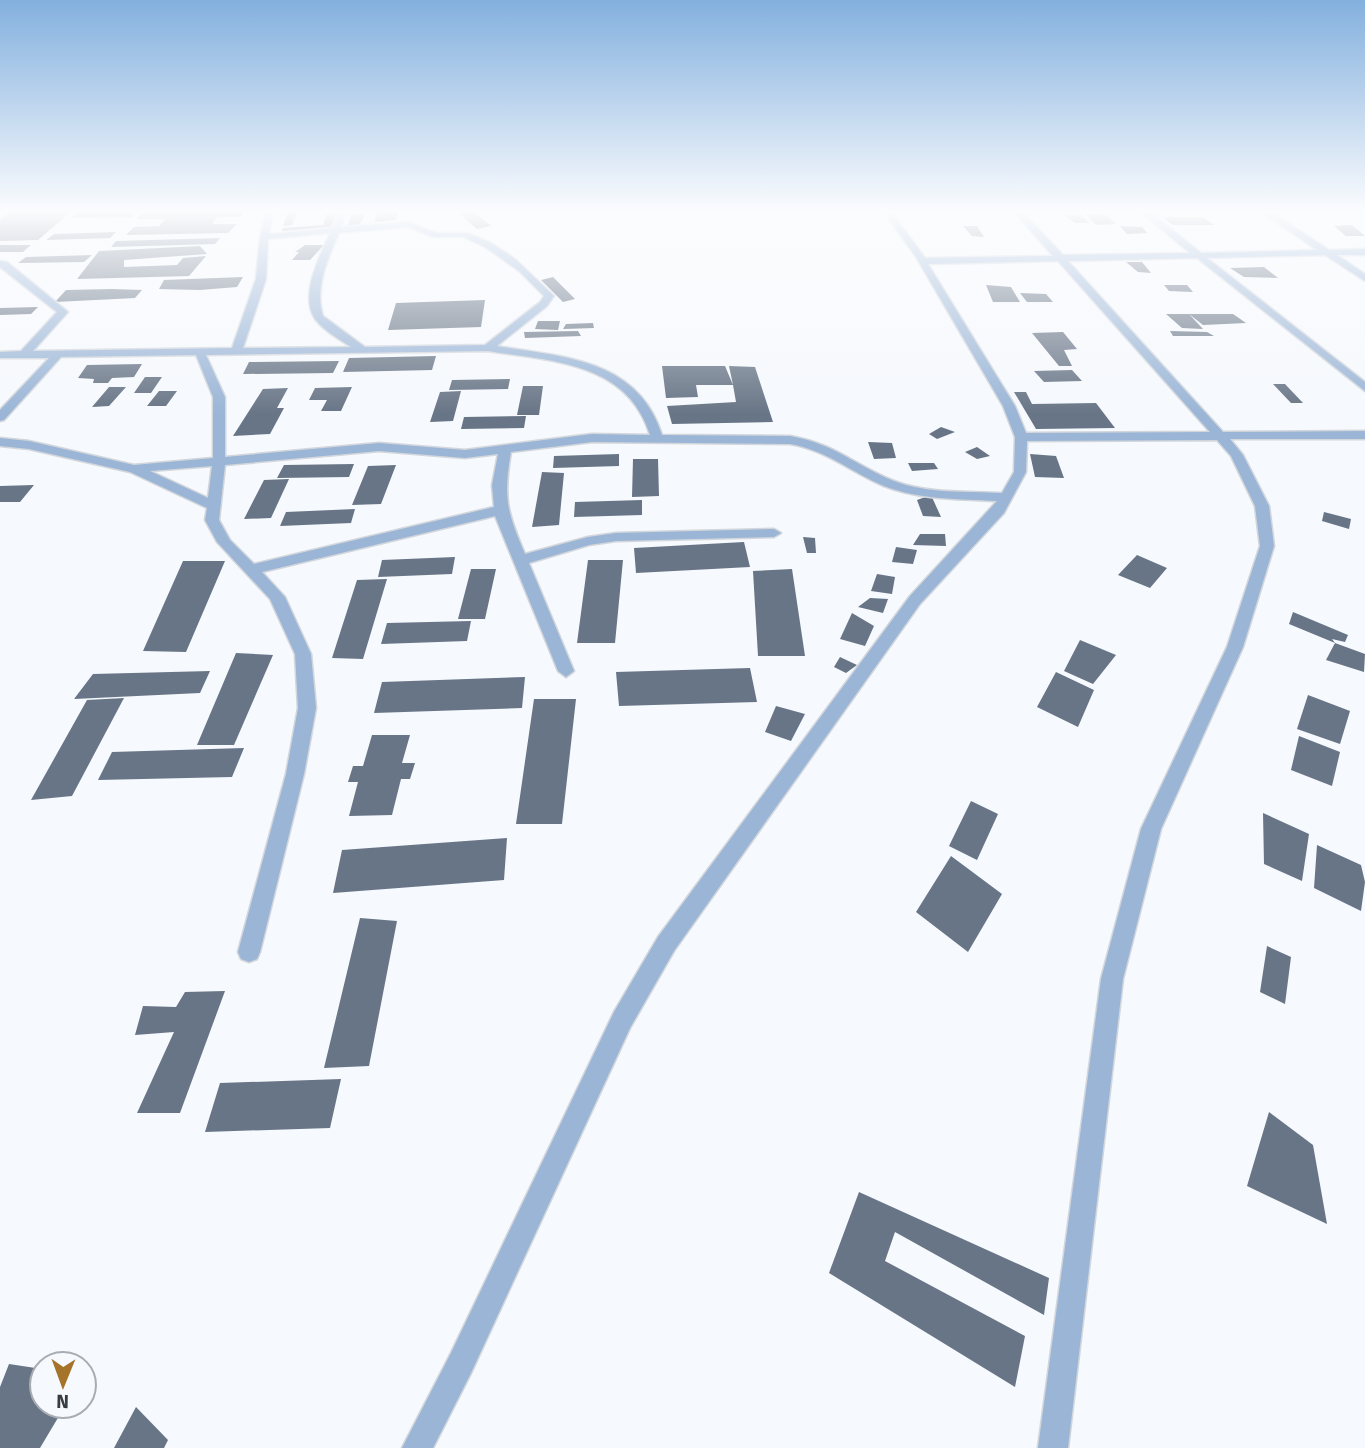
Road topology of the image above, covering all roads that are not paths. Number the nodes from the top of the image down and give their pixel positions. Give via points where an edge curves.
1 (22, 279) edge
2 (261, 279) edge
3 (318, 279) edge
4 (532, 279) edge
5 (933, 279) edge
6 (1079, 279) edge
7 (1226, 279) edge
8 (488, 348) junction
9 (362, 349) junction
10 (237, 350) junction
11 (199, 351) junction
12 (25, 354) junction
13 (58, 354) junction
14 (0, 355) edge
15 (1365, 388) edge
16 (0, 417) edge
17 (1222, 435) junction
18 (1365, 435) edge
19 (1021, 437) junction
20 (657, 439) junction
21 (0, 442) edge
22 (505, 451) junction
23 (219, 462) junction
24 (134, 469) junction
25 (1006, 497) junction
26 (214, 506) junction
27 (502, 510) junction
28 (774, 533) dead end
29 (519, 561) junction
30 (251, 570) junction
31 (566, 671) dead end
32 (249, 952) dead end
33 (417, 1448) edge
34 (1053, 1448) edge

1 - 12 street via 63,312
2 - 10 street
3 - 9 street via 314,305 319,317
4 - 8 street via 548,300
5 - 19 street via 1009,406
6 - 17 street
7 - 15 street
8 - 9 street
8 - 20 street via 578,362 602,372 633,392 650,416
9 - 10 street
10 - 11 street
11 - 13 street
11 - 23 street via 219,397
12 - 13 street
12 - 14 street
13 - 16 street
17 - 18 street
17 - 19 street
17 - 34 street via 1262,506 1267,546 1235,647 1151,829 1112,979
19 - 25 street via 1020,472
20 - 22 street via 558,441
20 - 25 street via 812,442 903,488
21 - 24 street
22 - 23 street via 465,454 379,447
22 - 27 street via 499,485
23 - 24 street
23 - 26 street
24 - 26 street
25 - 33 street via 915,600 666,944 622,1020
26 - 30 street via 212,520 224,542
27 - 29 street
27 - 30 street
28 - 29 street via 616,537
29 - 31 street
30 - 32 street via 278,597 303,654 307,708 295,774

